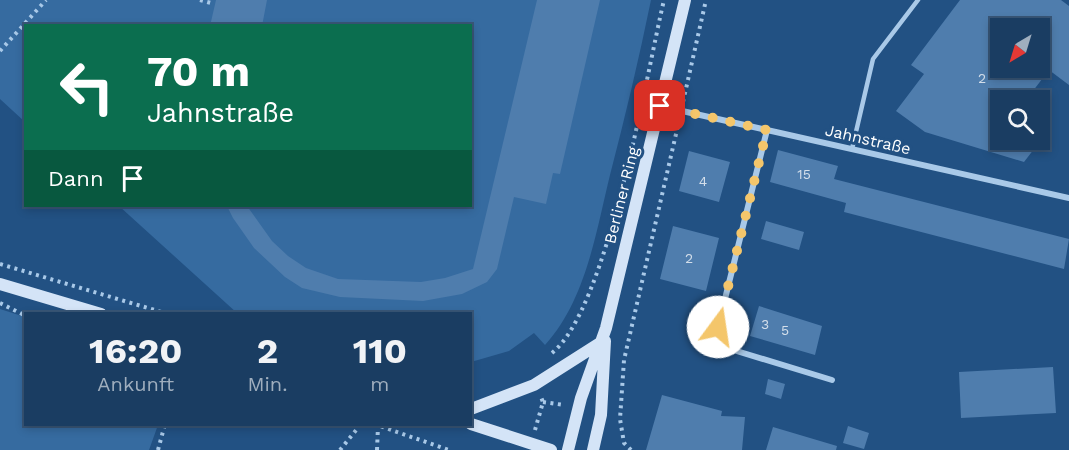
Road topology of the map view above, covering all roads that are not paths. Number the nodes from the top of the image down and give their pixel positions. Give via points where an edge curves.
1 (686, 0) edge
2 (918, 0) edge
3 (660, 106) junction
4 (767, 130) junction
5 (852, 149) junction
6 (1069, 198) edge
7 (0, 284) edge
8 (94, 312) edge
9 (606, 328) junction
10 (600, 344) junction
11 (832, 380) dead end
12 (472, 410) edge
13 (472, 424) edge
14 (551, 450) edge
15 (568, 450) edge
16 (593, 450) edge

1 - 3 street, Berliner Ring
2 - 5 lane via 873,59
3 - 4 street, Jahnstraße
3 - 9 street, Berliner Ring
4 - 5 street, Jahnstraße
4 - 11 street via 718,327 730,349
5 - 6 street, Jahnstraße
7 - 8 street
9 - 10 street, Berliner Ring
9 - 16 street, Berliner Ring via 601,415
10 - 12 street via 534,385
10 - 15 street, Berliner Ring
13 - 14 street

